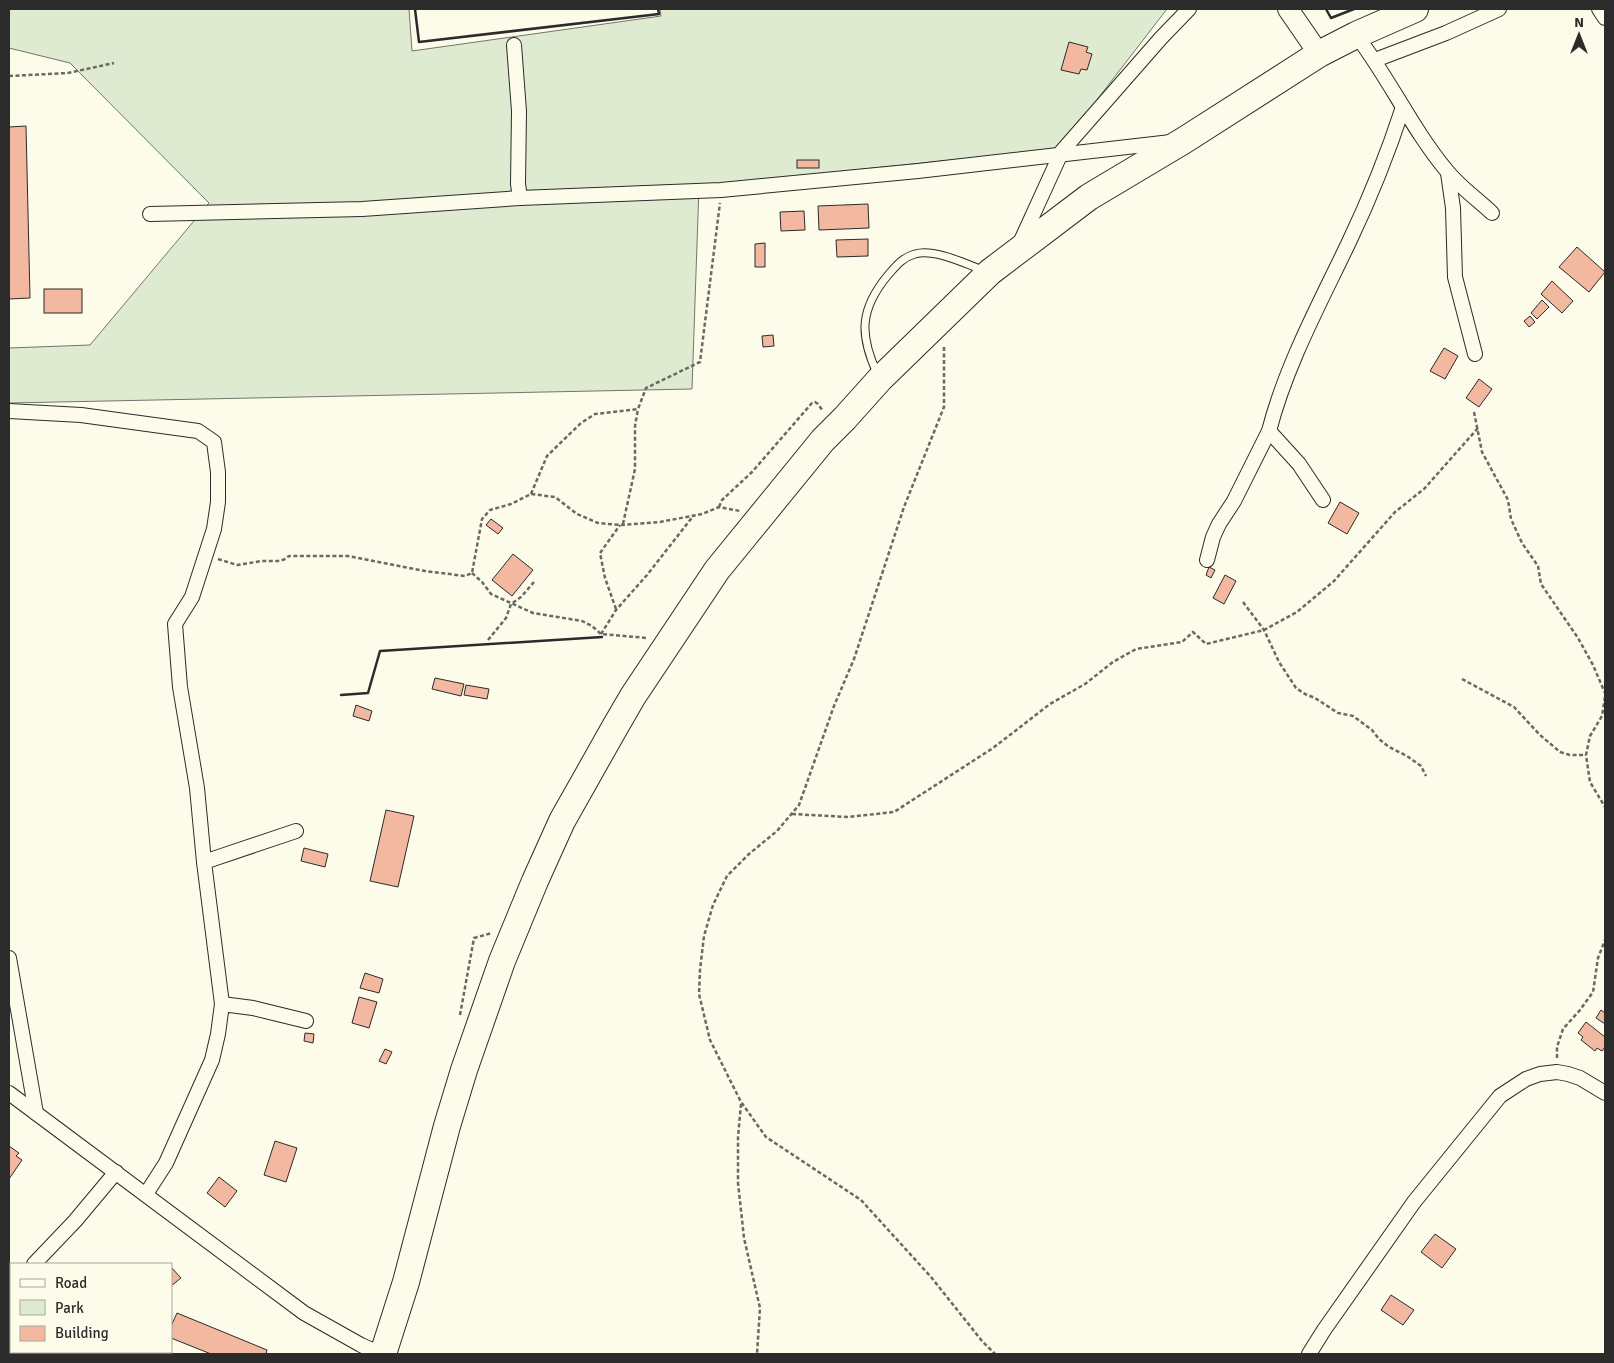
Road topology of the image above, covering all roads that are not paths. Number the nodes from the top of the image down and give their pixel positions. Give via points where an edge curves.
1 (1188, 9) edge
2 (1288, 9) edge
3 (1415, 9) edge
4 (1499, 9) edge
5 (1599, 9) edge
6 (1605, 18) edge
7 (1356, 35) junction
8 (514, 45) dead end
9 (1319, 54) junction
10 (1375, 60) junction
11 (1403, 107) junction
12 (1182, 141) junction
13 (1060, 154) junction
14 (1448, 173) junction
15 (520, 198) junction
16 (1492, 213) dead end
17 (150, 214) dead end
18 (1016, 253) junction
19 (990, 272) junction
20 (1475, 354) dead end
21 (880, 379) junction
22 (9, 411) edge
23 (1269, 431) junction
24 (1323, 500) dead end
25 (1207, 560) dead end
26 (296, 831) dead end
27 (204, 862) junction
28 (9, 958) edge
29 (222, 1004) junction
30 (306, 1021) dead end
31 (9, 1092) edge
32 (1605, 1093) edge
33 (36, 1113) junction
34 (116, 1172) junction
35 (146, 1194) junction
36 (35, 1263) edge
37 (382, 1354) edge
38 (1309, 1354) edge

1 - 13 street
2 - 9 street
3 - 7 highway
4 - 10 street
5 - 6 street
7 - 9 highway
7 - 10 street
8 - 15 street
9 - 12 highway
10 - 11 street
11 - 14 street
11 - 23 street via 1369,199 1276,402
12 - 13 street
12 - 18 highway via 1089,197
13 - 15 street via 721,190
13 - 18 street
14 - 16 street
14 - 20 street via 1453,208 1455,277
15 - 17 street via 362,209
18 - 19 highway
19 - 21 highway
19 - 21 lane via 932,253 915,254 898,262 879,286 866,312 865,339
21 - 37 highway via 823,440 717,570 638,688 562,821 502,961 464,1070 406,1282
22 - 27 street via 81,415 198,431 214,442 218,472 214,529 192,597 174,624
23 - 24 street via 1299,464
23 - 25 street via 1234,501 1218,524
26 - 27 street
27 - 29 street
28 - 33 street
29 - 30 street
29 - 35 street via 212,1060 166,1163
31 - 33 street
32 - 38 street via 1580,1078 1557,1072 1526,1078 1500,1096 1414,1202
33 - 34 street
34 - 35 street
34 - 36 street
35 - 37 street via 304,1312

